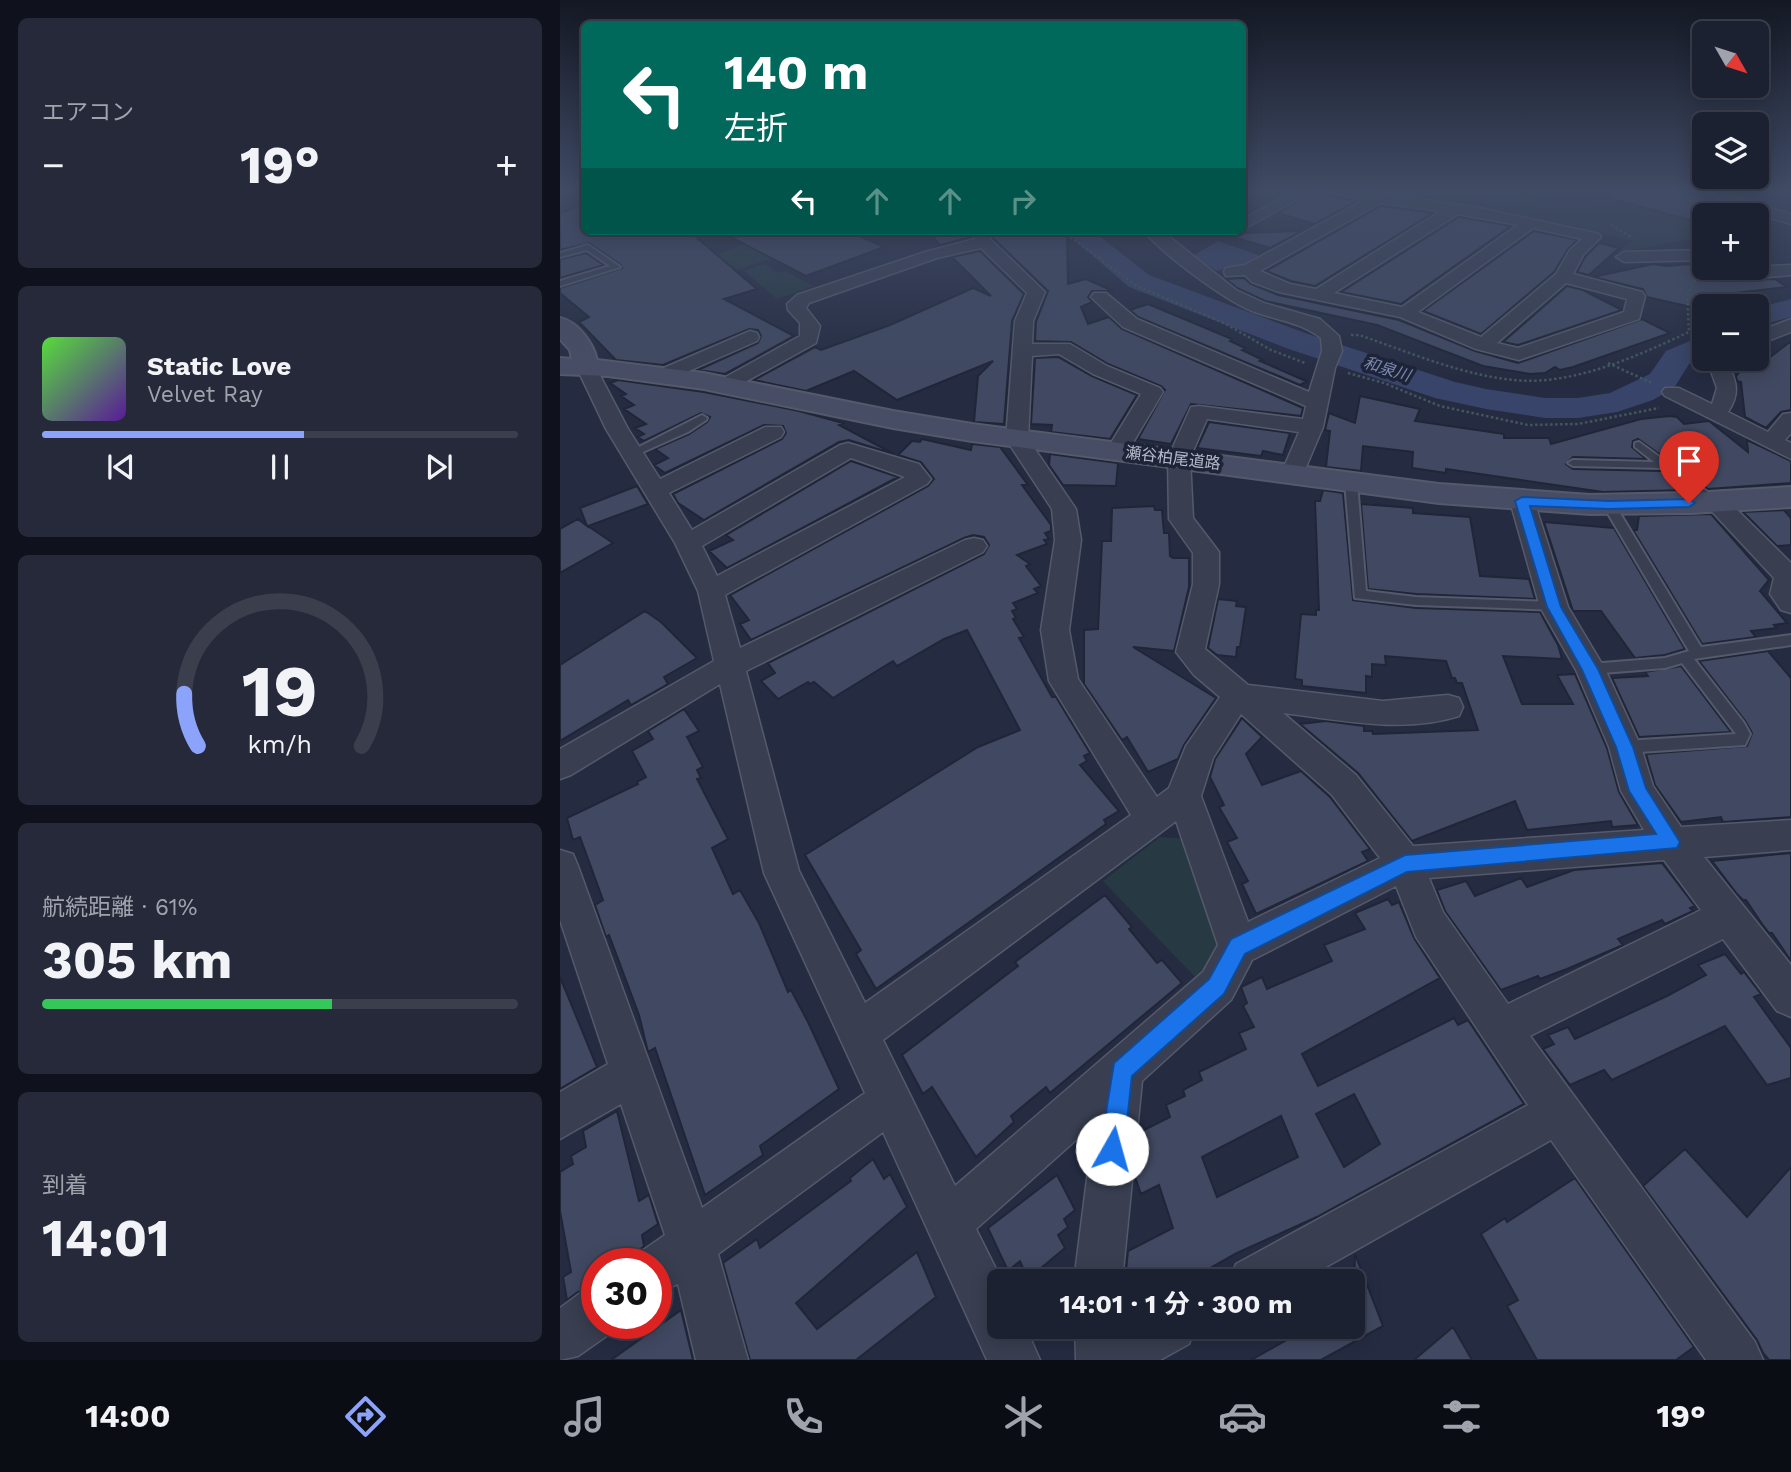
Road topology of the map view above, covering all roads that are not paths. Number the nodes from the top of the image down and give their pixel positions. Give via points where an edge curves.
1 (596, 252) edge
2 (939, 252) edge
3 (997, 252) edge
4 (1180, 252) edge
5 (1264, 252) edge
6 (1280, 252) edge
7 (1386, 252) edge
8 (1489, 252) edge
9 (1576, 253) joint
10 (1274, 256) junction
11 (1624, 257) dead end
12 (1600, 259) dead end
13 (1692, 263) edge
14 (1249, 270) junction
15 (1791, 270) edge
16 (1769, 272) edge
17 (1210, 276) junction
18 (1563, 276) junction
19 (560, 284) edge
20 (1320, 294) junction
21 (1100, 297) dead end
22 (1405, 313) junction
23 (560, 325) edge
24 (1791, 325) edge
25 (1769, 334) edge
26 (750, 337) dead end
27 (1483, 345) junction
28 (1023, 351) junction
29 (573, 366) edge
30 (1722, 371) edge
31 (666, 374) junction
32 (729, 383) junction
33 (1672, 392) dead end
34 (1318, 403) junction
35 (1712, 410) junction
36 (702, 418) dead end
37 (1791, 419) edge
38 (1312, 427) junction
39 (769, 437) dead end
40 (1017, 439) junction
41 (1772, 441) junction
42 (1639, 445) dead end
43 (1117, 451) junction
44 (1791, 452) edge
45 (632, 453) junction
46 (1179, 458) junction
47 (1573, 463) dead end
48 (1665, 465) junction
49 (1293, 474) junction
50 (1351, 483) junction
51 (655, 491) junction
52 (1791, 497) edge
53 (1522, 501) junction
54 (1716, 503) junction
55 (1609, 505) junction
56 (688, 543) junction
57 (974, 547) dead end
58 (711, 591) junction
59 (1791, 603) edge
60 (1554, 607) junction
61 (1791, 640) edge
62 (1691, 655) junction
63 (730, 666) junction
64 (1590, 669) junction
65 (1238, 696) junction
66 (1448, 707) dead end
67 (1625, 747) junction
68 (560, 765) edge
69 (1168, 807) junction
70 (1791, 835) edge
71 (1671, 842) junction
72 (1405, 863) junction
73 (560, 866) edge
74 (1727, 917) junction
75 (1238, 947) junction
76 (1791, 997) edge
77 (1500, 1030) junction
78 (859, 1032) junction
79 (1122, 1071) junction
80 (632, 1073) junction
81 (891, 1100) junction
82 (1558, 1112) junction
83 (560, 1117) edge
84 (950, 1221) junction
85 (674, 1257) edge
86 (1099, 1269) edge
87 (1275, 1269) edge
88 (581, 1323) edge
89 (560, 1338) edge
90 (1101, 1339) edge
91 (1148, 1339) edge
92 (722, 1360) edge
93 (1014, 1360) edge
94 (1102, 1360) edge
95 (1110, 1360) edge
96 (1737, 1360) edge

1 - 19 lane via 617,267
2 - 32 street via 803,299 796,304 810,322 808,339
3 - 28 street via 1036,292 1024,321
4 - 17 street
5 - 10 street
6 - 10 street
7 - 20 street
8 - 22 street
9 - 12 street
9 - 18 street
10 - 14 street
11 - 13 street
14 - 17 street
14 - 20 street via 1285,288
15 - 16 street
17 - 34 street via 1236,298 1312,323 1330,337 1332,351
18 - 27 street
18 - 27 street via 1636,296 1633,315 1518,354
20 - 22 street
21 - 34 street via 1130,323
22 - 27 street
23 - 29 main road via 582,348
24 - 25 street
26 - 31 street
28 - 40 street
28 - 43 street via 1063,348 1100,370 1153,392
29 - 31 main road, 瀬谷柏尾道路
29 - 45 street
30 - 35 street via 1727,398
31 - 32 main road, 瀬谷柏尾道路
32 - 40 main road, 瀬谷柏尾道路
33 - 35 street
34 - 38 street
35 - 41 street
36 - 45 lane
37 - 41 street
38 - 46 street via 1199,412
38 - 49 street
39 - 51 street
40 - 43 main road, 瀬谷柏尾道路
40 - 69 street via 1064,509 1068,540 1055,630 1064,681
41 - 44 street
42 - 48 lane
43 - 46 main road, 瀬谷柏尾道路
45 - 51 street
46 - 49 main road, 瀬谷柏尾道路
46 - 65 street via 1181,519 1206,552 1206,584 1191,652
47 - 48 lane
48 - 54 lane
49 - 50 main road, 瀬谷柏尾道路
50 - 53 main road, 瀬谷柏尾道路
50 - 60 lane via 1360,595
51 - 56 street
52 - 54 main road, 瀬谷柏尾道路
53 - 55 main road, 瀬谷柏尾道路
53 - 60 street
54 - 55 main road, 瀬谷柏尾道路
54 - 59 street via 1788,576 1784,593
55 - 62 lane
56 - 58 street
56 - 58 street via 848,450 911,469 919,479
57 - 63 street
58 - 63 street
60 - 64 street
61 - 62 lane
62 - 64 lane via 1665,663
62 - 67 lane via 1743,734 1740,741
63 - 68 street
63 - 78 street via 782,873
64 - 67 street
65 - 66 street via 1387,724
65 - 69 street via 1206,738
65 - 72 street via 1344,785
67 - 71 street via 1638,791
69 - 75 street
69 - 78 street
70 - 71 street
71 - 72 street
71 - 74 street
72 - 75 street
72 - 77 street via 1429,924
73 - 80 street
74 - 76 street
74 - 77 street
75 - 79 street via 1217,986
77 - 82 street
78 - 81 street
79 - 84 street
79 - 86 street
80 - 83 street
80 - 85 street
81 - 84 street
81 - 85 street
82 - 87 street
82 - 96 street
84 - 93 street
85 - 92 street
88 - 89 street
90 - 94 street
91 - 95 street

